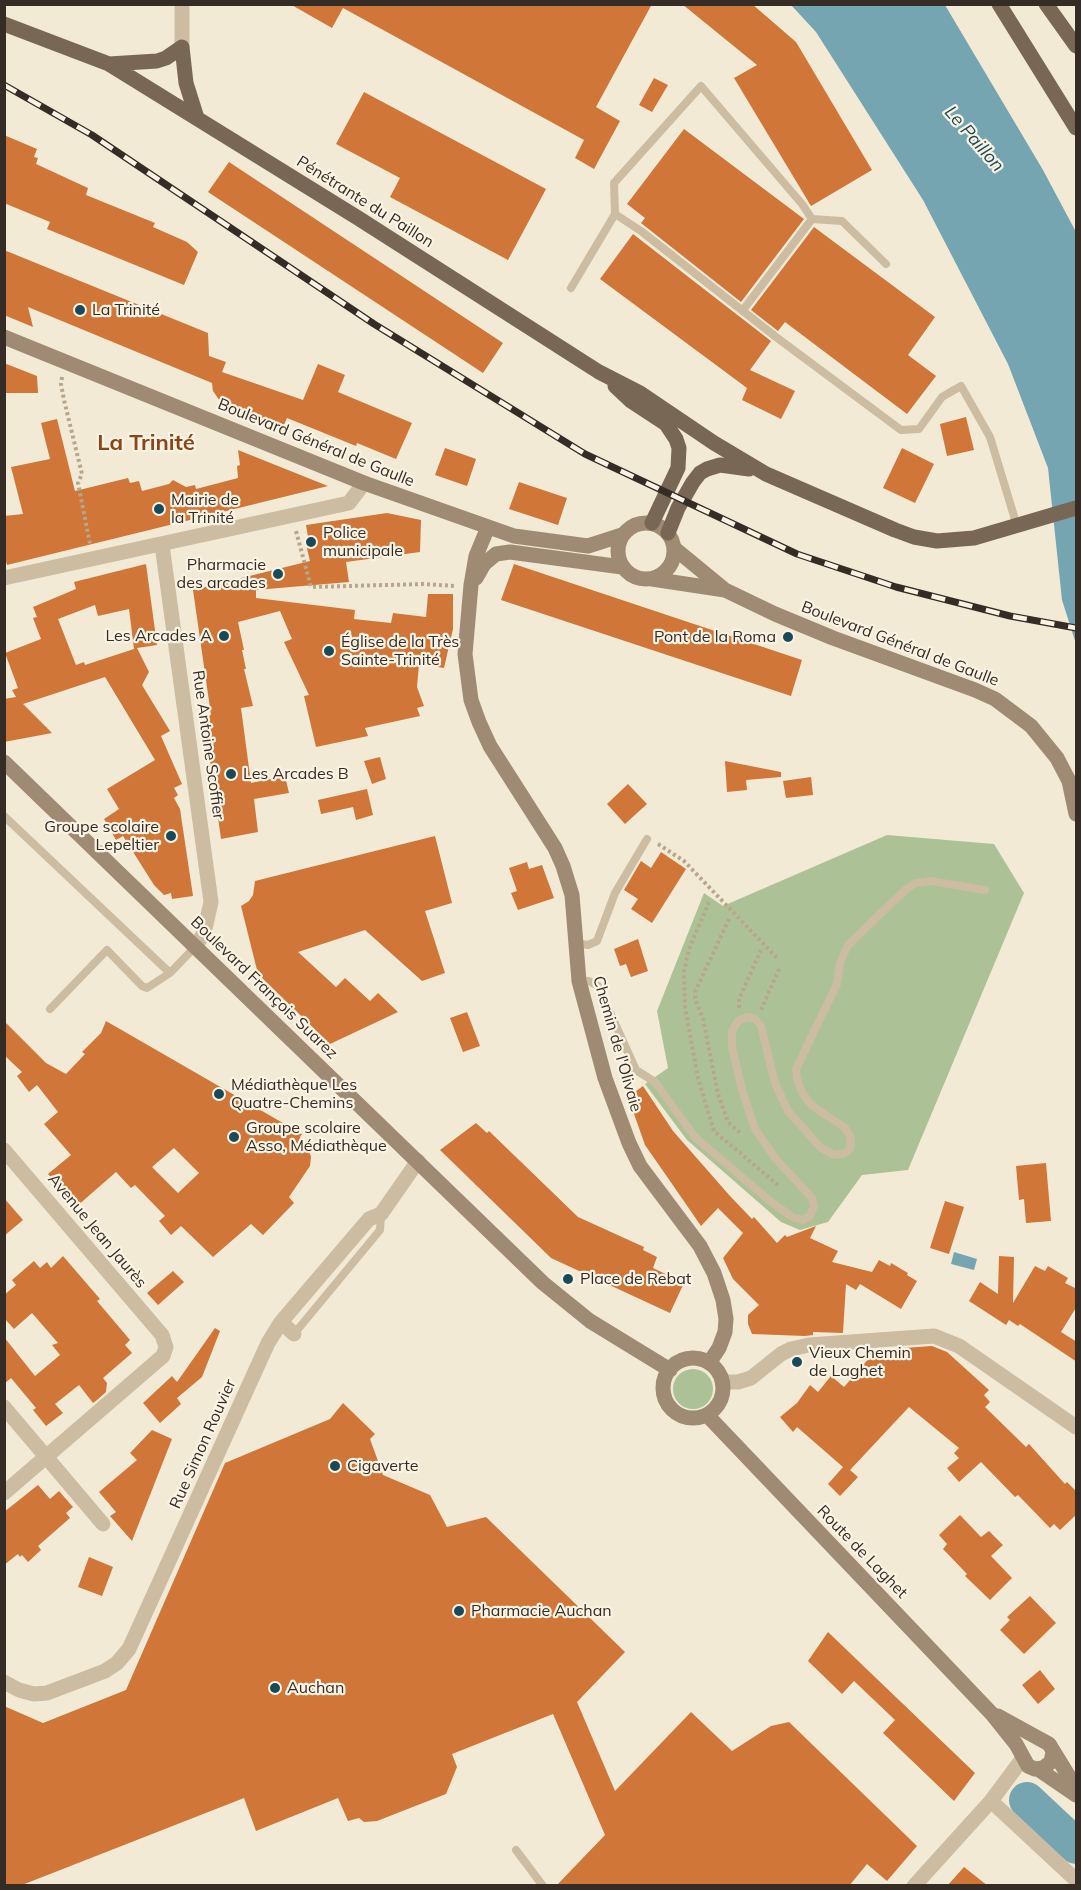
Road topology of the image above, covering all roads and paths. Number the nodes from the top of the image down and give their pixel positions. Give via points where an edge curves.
1 (182, 4) edge
2 (999, 4) edge
3 (1046, 4) edge
4 (4, 24) edge
5 (1077, 46) edge
6 (183, 47) junction
7 (109, 64) junction
8 (197, 118) junction
9 (1077, 128) edge
10 (615, 214) junction
11 (812, 219) junction
12 (886, 264) dead end
13 (572, 288) dead end
14 (743, 310) junction
15 (4, 337) edge
16 (65, 361) junction
17 (599, 372) junction
18 (766, 474) junction
19 (364, 483) junction
20 (1077, 508) edge
21 (292, 516) junction
22 (655, 518) junction
23 (1024, 524) junction
24 (670, 526) junction
25 (488, 527) junction
26 (622, 535) junction
27 (162, 545) junction
28 (674, 548) junction
29 (94, 560) junction
30 (622, 567) junction
31 (4, 578) edge
32 (652, 579) junction
33 (471, 585) junction
34 (725, 590) junction
35 (4, 762) edge
36 (1077, 814) edge
37 (4, 816) edge
38 (647, 839) joint
39 (985, 890) dead end
40 (709, 902) dead end
41 (576, 943) junction
42 (195, 947) junction
43 (761, 950) dead end
44 (778, 959) dead end
45 (780, 967) dead end
46 (170, 973) junction
47 (579, 981) junction
48 (50, 1009) dead end
49 (755, 1019) junction
50 (738, 1021) junction
51 (4, 1150) edge
52 (418, 1161) junction
53 (780, 1186) dead end
54 (381, 1214) junction
55 (281, 1322) junction
56 (294, 1334) joint
57 (709, 1363) junction
58 (670, 1370) junction
59 (722, 1382) junction
60 (4, 1407) edge
61 (707, 1415) junction
62 (1077, 1427) edge
63 (47, 1457) junction
64 (4, 1493) edge
65 (103, 1524) dead end
66 (4, 1682) edge
67 (992, 1714) junction
68 (1041, 1739) junction
69 (1053, 1752) junction
70 (1029, 1762) junction
71 (1077, 1788) edge
72 (1077, 1795) edge
73 (991, 1802) junction
74 (516, 1850) dead end
75 (1077, 1880) edge
76 (543, 1886) edge
77 (914, 1886) edge

1 - 6 street
2 - 9 main road
3 - 5 main road
4 - 7 main road
6 - 7 main road via 166,58
6 - 8 main road via 186,83
7 - 8 main road, Pénétrante du Paillon
8 - 17 main road, Pénétrante du Paillon
10 - 11 lane via 614,183 701,86
10 - 13 lane
10 - 14 lane
11 - 12 lane via 842,221
11 - 14 lane
14 - 23 lane via 901,430 919,429 942,397 960,386 990,437
15 - 16 street, Boulevard Général de Gaulle
16 - 19 street, Boulevard Général de Gaulle
16 - 29 path via 61,384 82,474 78,483
17 - 18 main road via 640,393
17 - 22 main road via 631,401 666,424 679,448 678,468
18 - 23 main road via 895,530 928,540 962,540
18 - 24 main road via 720,465 707,469 696,477
19 - 21 street via 349,503
19 - 25 street, Boulevard Général de Gaulle
20 - 23 main road
21 - 27 street
21 - 33 path via 311,587
22 - 24 street via 661,527
22 - 26 street via 636,524
24 - 28 street
25 - 26 street, Boulevard Général de Gaulle via 514,536 588,546
25 - 33 street, Chemin de l'Olivaie via 476,556
26 - 30 street via 618,550
27 - 29 street
27 - 42 street, Rue Antoine Scoffier via 211,902 204,933
28 - 32 street via 667,571
28 - 34 street, Boulevard Général de Gaulle
29 - 31 street
30 - 32 street via 635,578
30 - 33 street via 510,552 496,554 484,564
32 - 34 street, Boulevard Général de Gaulle
33 - 41 street, Chemin de l'Olivaie via 465,654 471,700 490,746 563,866 572,895
34 - 36 street, Boulevard Général de Gaulle via 833,638 995,699 1030,726 1057,758 1069,781
35 - 42 street, Boulevard François Suarez
37 - 46 lane
38 - 41 lane via 615,893 597,941 588,945
38 - 44 path via 684,861
39 - 49 lane via 930,881 916,883 848,945 837,984 796,1069 802,1092 811,1105 846,1128 851,1138 850,1149 843,1154 834,1155 821,1148 788,1111 775,1083 761,1026
40 - 53 path via 689,949 684,972 685,1008 698,1078 714,1131
41 - 47 street, Chemin de l'Olivaie
42 - 46 lane
42 - 52 street, Boulevard François Suarez
43 - 50 path via 739,999
45 - 49 path
46 - 48 lane via 147,988 107,950
47 - 50 lane via 598,986 636,1070 655,1082 695,1137 771,1202 803,1220 810,1216 812,1198 763,1143 742,1090 732,1047 732,1031
47 - 57 street, Chemin de l'Olivaie via 605,1078 629,1143 640,1166 700,1246 714,1273 726,1319 719,1348
49 - 50 lane
51 - 63 street, Avenue Jean Jaurès via 162,1335 166,1347 163,1356
52 - 54 street, Rue Simon Rouvier
52 - 58 street, Boulevard François Suarez via 568,1305
54 - 55 street, Rue Simon Rouvier via 369,1219
54 - 56 lane via 380,1230
55 - 56 street
55 - 66 street, Rue Simon Rouvier via 129,1649 105,1671 47,1693 34,1694
57 - 58 street via 692,1358
57 - 59 street
58 - 61 street via 663,1389 670,1408 687,1418
59 - 61 street via 720,1401
59 - 62 street via 751,1378 790,1348 934,1336 959,1346
60 - 63 street
61 - 67 street, Route de Laghet
63 - 64 street
63 - 65 street
67 - 68 street, Route de Laghet
67 - 70 street, Route de Laghet
68 - 69 street
68 - 70 street via 1028,1742
69 - 70 street via 1047,1765
69 - 71 street
70 - 72 street, Route de Laghet
70 - 73 street
73 - 75 street
73 - 77 street
74 - 76 lane

